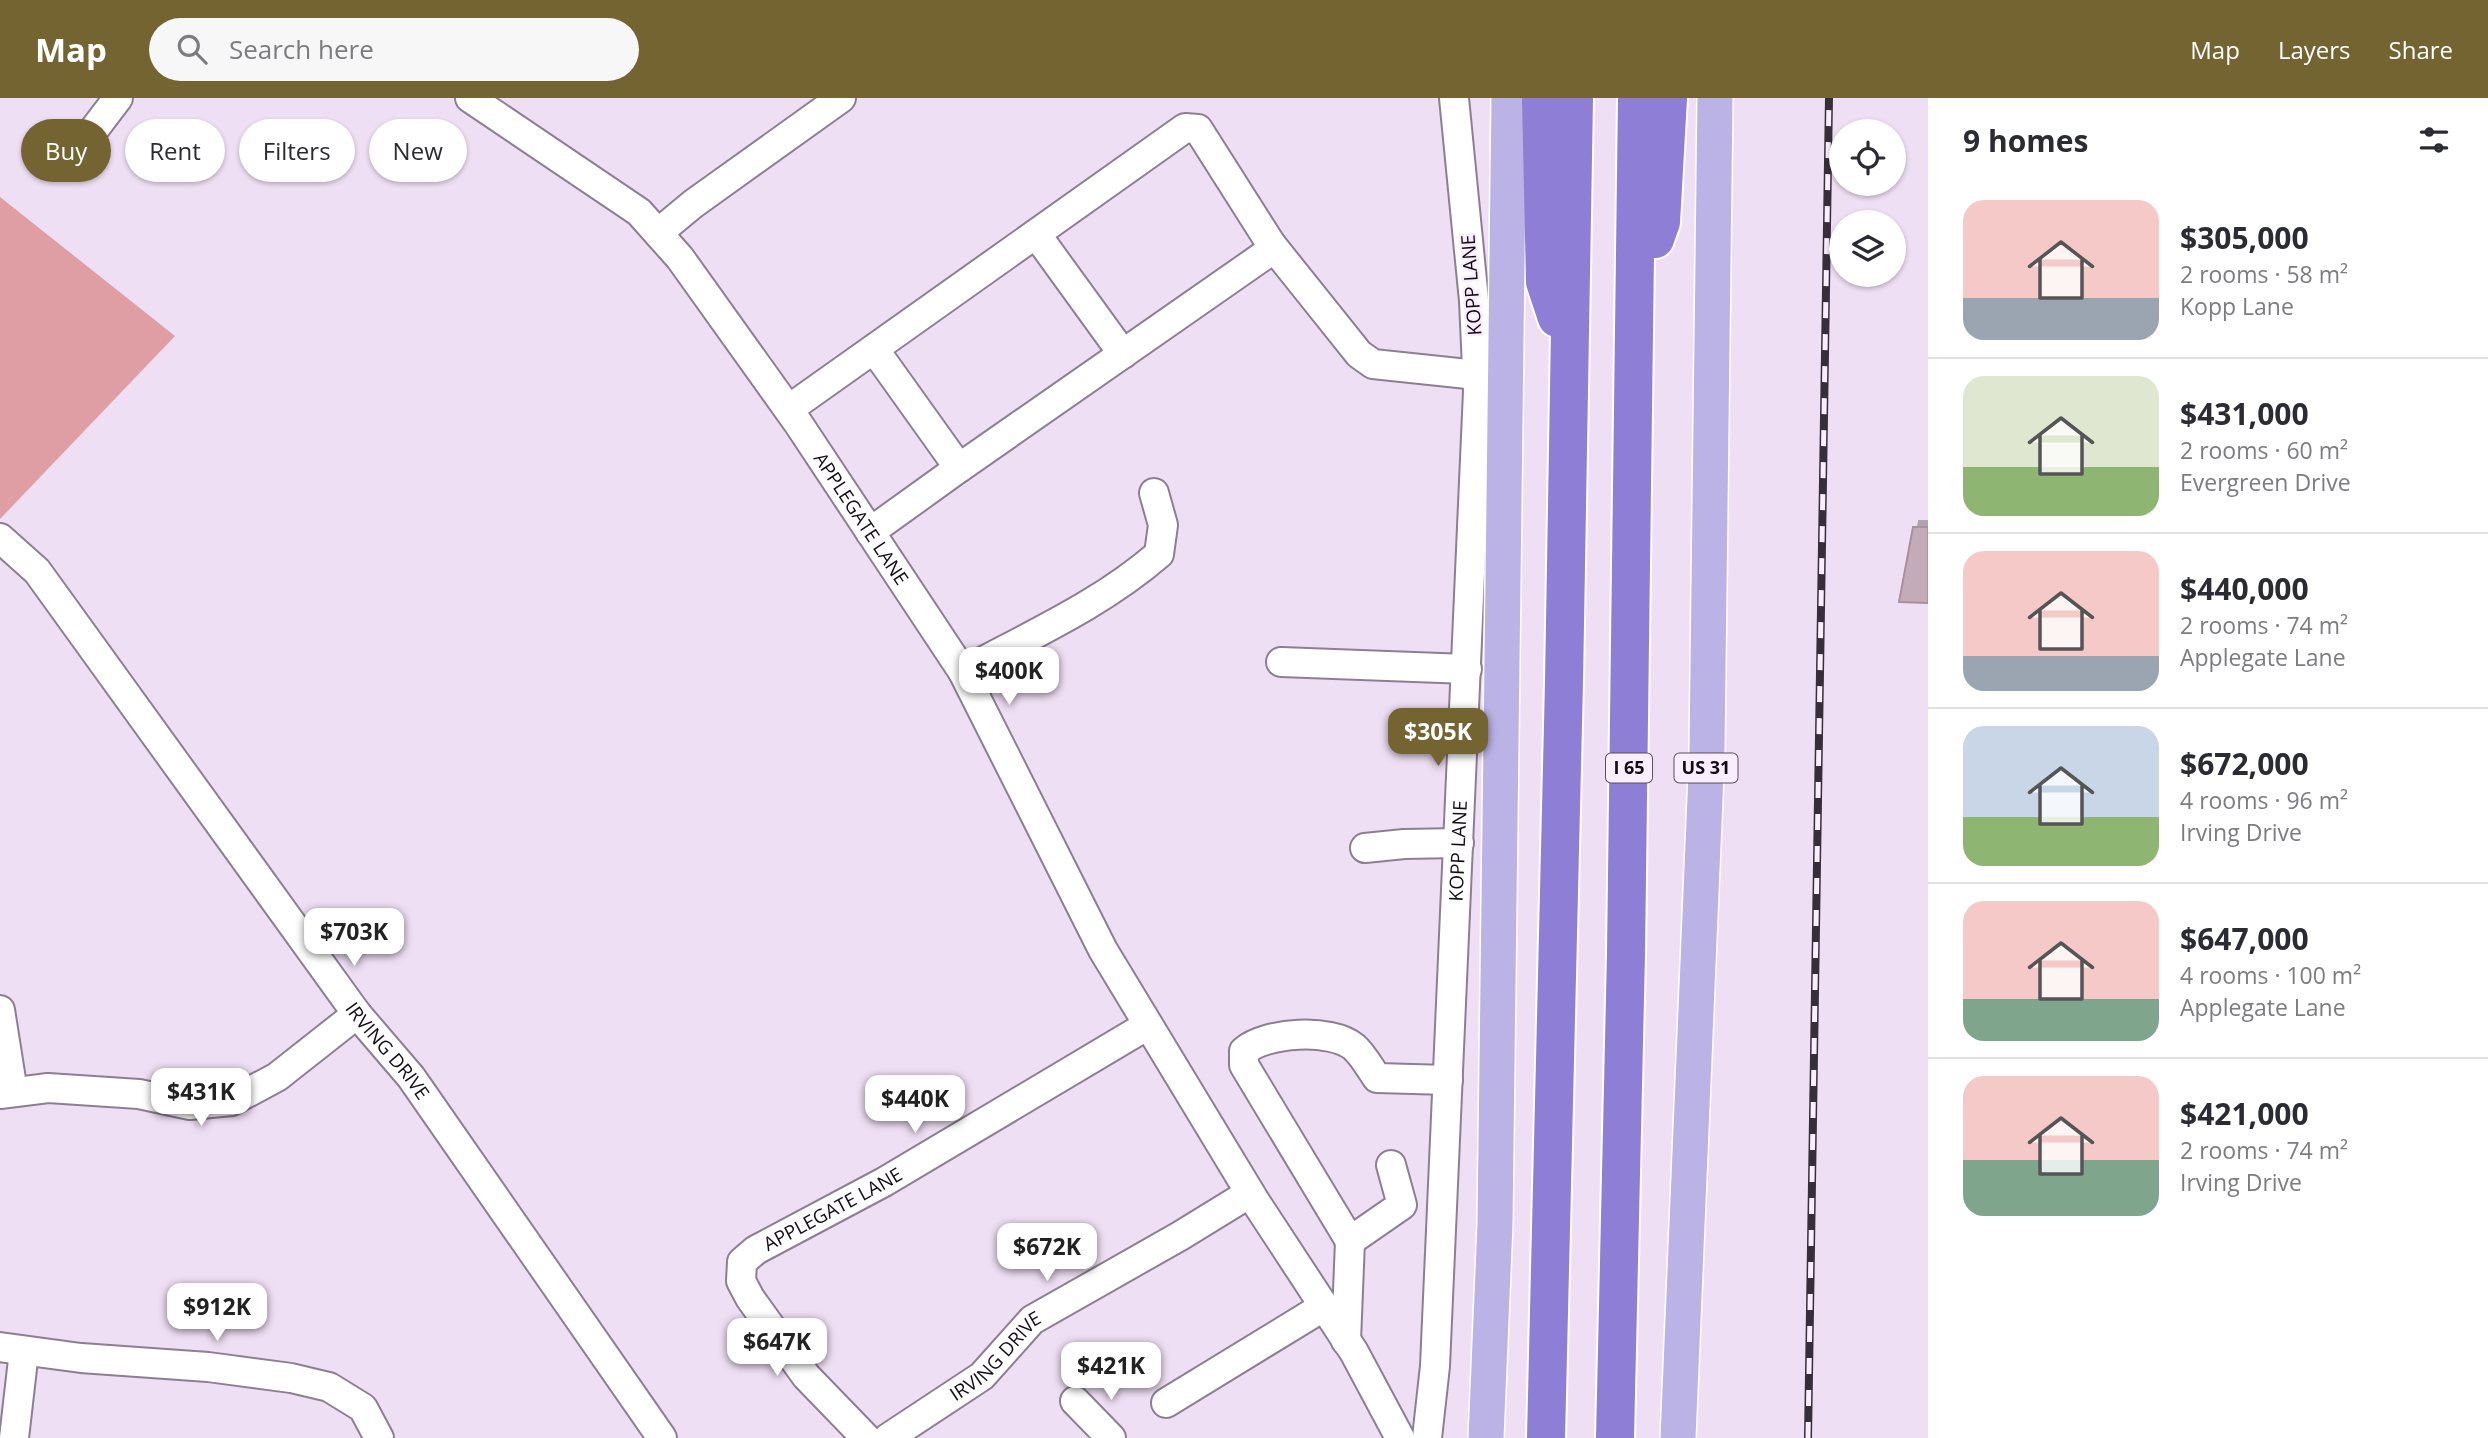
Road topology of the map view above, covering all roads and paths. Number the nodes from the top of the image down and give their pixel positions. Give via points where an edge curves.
1 (118, 98) edge
2 (470, 98) edge
3 (841, 98) edge
4 (1454, 98) edge
5 (1509, 98) edge
6 (1541, 98) edge
7 (1574, 98) edge
8 (1637, 98) edge
9 (1668, 98) edge
10 (1715, 98) edge
11 (102, 119) edge
12 (658, 233) junction
13 (1036, 234) junction
14 (1270, 244) junction
15 (1635, 290) junction
16 (874, 349) junction
17 (1123, 354) junction
18 (1570, 360) junction
19 (1477, 374) junction
20 (789, 409) junction
21 (959, 468) junction
22 (1154, 493) dead end
23 (870, 532) junction
24 (0, 538) edge
25 (1281, 662) dead end
26 (1467, 669) junction
27 (962, 672) junction
28 (1459, 843) junction
29 (1364, 848) dead end
30 (0, 1010) edge
31 (356, 1014) junction
32 (1147, 1025) junction
33 (1448, 1080) junction
34 (7, 1093) edge
35 (1391, 1165) dead end
36 (1250, 1193) junction
37 (1402, 1205) junction
38 (1441, 1211) junction
39 (1350, 1241) junction
40 (1323, 1307) junction
41 (1346, 1341) junction
42 (12, 1349) edge
43 (1075, 1401) dead end
44 (1166, 1403) dead end
45 (14, 1438) edge
46 (379, 1438) edge
47 (662, 1438) edge
48 (866, 1438) edge
49 (888, 1438) edge
50 (1111, 1438) edge
51 (1400, 1438) edge
52 (1427, 1438) edge
53 (1486, 1438) edge
54 (1546, 1438) edge
55 (1615, 1438) edge
56 (1678, 1438) edge

1 - 11 street
2 - 12 street, APPLEGATE LANE via 639,212
3 - 12 street
4 - 19 street, KOPP LANE
5 - 53 main road via 1495,1224
6 - 18 highway via 1545,282
7 - 18 highway
8 - 15 highway, I 65
9 - 15 highway via 1661,222
10 - 56 main road, US 31 via 1707,750
12 - 20 street, APPLEGATE LANE
13 - 14 street via 1185,128 1198,130
13 - 16 street
13 - 17 street
14 - 17 street via 1266,254
14 - 19 street via 1359,354 1373,364
15 - 55 highway, I 65
16 - 20 street
16 - 21 street
17 - 21 street
18 - 54 highway
19 - 26 street, KOPP LANE
20 - 23 street, APPLEGATE LANE
21 - 23 street
22 - 27 street via 1163,525 1159,554 1133,577 1056,625
23 - 27 street, APPLEGATE LANE
24 - 31 street, IRVING DRIVE via 37,571
25 - 26 street
26 - 28 street, KOPP LANE
27 - 32 street, APPLEGATE LANE via 1102,950
28 - 29 street
28 - 33 street, KOPP LANE
30 - 34 street
31 - 34 street via 277,1077 232,1101 190,1105 139,1094 48,1088
31 - 47 street, IRVING DRIVE via 411,1077
32 - 36 street, APPLEGATE LANE
32 - 48 street, APPLEGATE LANE via 742,1262 741,1281 750,1298 806,1376
33 - 38 street, KOPP LANE
33 - 39 street via 1377,1078 1354,1047 1335,1037 1309,1034 1254,1043 1244,1051 1244,1065
35 - 37 street
36 - 40 street, APPLEGATE LANE
36 - 49 street, IRVING DRIVE via 1032,1320 982,1376
37 - 38 street
37 - 39 street
38 - 52 street, KOPP LANE via 1435,1366
39 - 41 street
40 - 41 street, APPLEGATE LANE
40 - 44 street
41 - 51 street, APPLEGATE LANE
42 - 45 street
42 - 46 street via 208,1367 329,1387 363,1408
43 - 50 street

